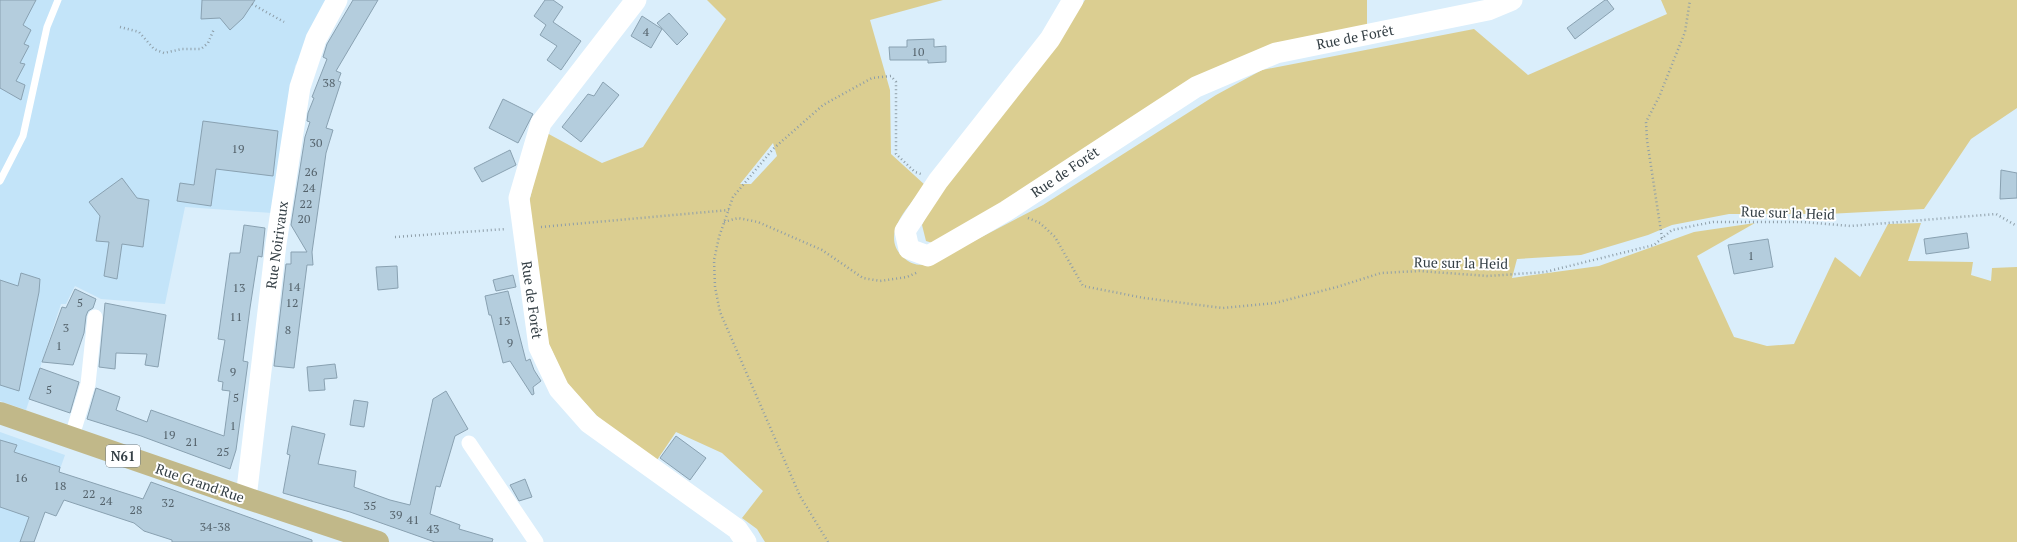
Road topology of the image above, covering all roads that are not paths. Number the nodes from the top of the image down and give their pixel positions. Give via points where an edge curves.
1 (58, 0) edge
2 (337, 0) edge
3 (636, 0) edge
4 (1073, 0) edge
5 (1512, 0) edge
6 (0, 181) edge
7 (95, 317) dead end
8 (0, 413) edge
9 (71, 439) junction
10 (469, 443) dead end
11 (246, 498) junction
12 (378, 542) edge
13 (536, 542) edge
14 (746, 542) edge

1 - 6 lane via 47,27 23,136
2 - 11 street, Rue Noirivaux via 316,39 300,87 276,244
3 - 14 street, Rue de Forêt via 541,123 519,198 539,347 559,389 589,423 737,529
4 - 5 street, Rue de Forêt via 1050,39 938,181 905,231 909,249 928,256 1006,211 1196,86 1276,53 1488,10
7 - 9 street via 88,384
8 - 9 main road, Rue Grand'Rue / N61
9 - 11 main road, Rue Grand'Rue / N61
10 - 13 street
11 - 12 main road, Rue Grand'Rue / N61

